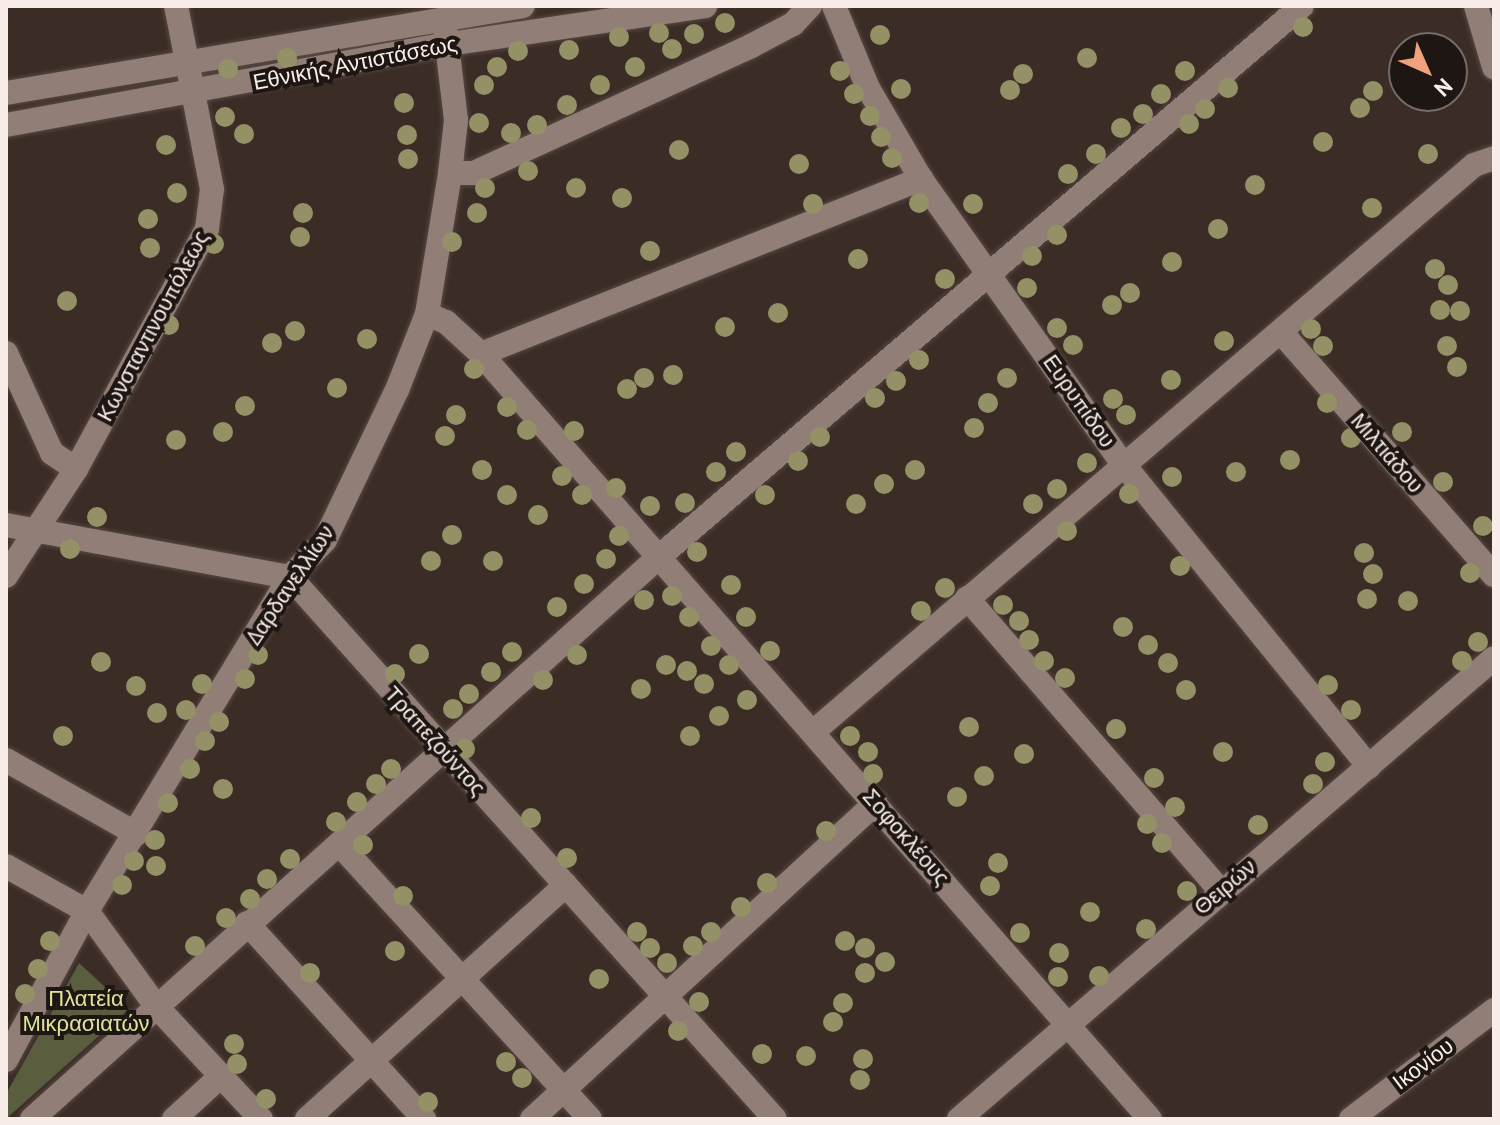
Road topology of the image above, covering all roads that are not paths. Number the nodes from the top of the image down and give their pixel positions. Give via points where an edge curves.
1 (176, 6) edge
2 (523, 6) edge
3 (705, 6) edge
4 (810, 6) edge
5 (834, 6) edge
6 (1302, 6) edge
7 (1476, 6) edge
8 (444, 20) junction
9 (449, 44) junction
10 (186, 63) junction
11 (1494, 67) edge
12 (6, 93) edge
13 (195, 94) junction
14 (6, 125) edge
15 (1494, 158) edge
16 (450, 173) junction
17 (921, 179) junction
18 (991, 276) junction
19 (427, 314) junction
20 (1281, 332) junction
21 (6, 353) edge
22 (481, 354) junction
23 (1123, 464) junction
24 (76, 469) junction
25 (6, 525) edge
26 (34, 527) junction
27 (660, 556) junction
28 (1494, 575) edge
29 (6, 576) edge
30 (290, 577) junction
31 (967, 598) junction
32 (1494, 658) edge
33 (813, 732) junction
34 (442, 749) junction
35 (6, 760) edge
36 (1369, 767) junction
37 (876, 803) junction
38 (137, 834) junction
39 (339, 844) junction
40 (6, 866) edge
41 (566, 885) junction
42 (1221, 891) junction
43 (87, 911) junction
44 (247, 923) junction
45 (459, 980) junction
46 (664, 993) junction
47 (156, 1006) junction
48 (1494, 1010) edge
49 (1069, 1022) junction
50 (6, 1060) edge
51 (371, 1062) junction
52 (221, 1076) junction
53 (564, 1090) junction
54 (32, 1119) edge
55 (174, 1119) edge
56 (261, 1119) edge
57 (307, 1119) edge
58 (424, 1119) edge
59 (532, 1119) edge
60 (590, 1119) edge
61 (775, 1119) edge
62 (959, 1119) edge
63 (1150, 1119) edge
64 (1351, 1119) edge

1 - 10 street, Κωνσταντινουπόλεως
2 - 8 street, Εθνικής Αντιστάσεως
3 - 9 street, Εθνικής Αντιστάσεως
4 - 16 street via 793,24 709,65 474,173
5 - 17 street, Ευρυπίδου via 868,88
6 - 18 street
7 - 11 street
8 - 9 street, Δαρδανελλίων
8 - 10 street, Εθνικής Αντιστάσεως
9 - 13 street, Εθνικής Αντιστάσεως
9 - 16 street, Δαρδανελλίων via 456,120
10 - 12 street, Εθνικής Αντιστάσεως
10 - 13 street, Κωνσταντινουπόλεως
13 - 14 street, Εθνικής Αντιστάσεως
13 - 24 street, Κωνσταντινουπόλεως via 212,189 207,229
15 - 20 street via 1474,165
16 - 19 street, Δαρδανελλίων
17 - 18 street, Ευρυπίδου
17 - 22 street
18 - 23 street, Ευρυπίδου
18 - 27 street
19 - 22 street, Σοφοκλέους via 446,322
19 - 30 street, Δαρδανελλίων via 325,540
20 - 23 street
20 - 28 street, Μιλτιάδου
21 - 24 street via 52,453
22 - 27 street, Σοφοκλέους
23 - 31 street
23 - 36 street, Ευρυπίδου
24 - 26 street, Κωνσταντινουπόλεως
25 - 26 street
26 - 29 street, Κωνσταντινουπόλεως
26 - 30 street
27 - 33 street, Σοφοκλέους
27 - 34 street
30 - 34 street, Τραπεζούντος
30 - 38 street, Δαρδανελλίων
31 - 33 street
31 - 42 street
32 - 36 street, Θειρών
33 - 37 street, Σοφοκλέους
34 - 39 street
34 - 41 street, Τραπεζούντος
35 - 38 street
36 - 42 street, Θειρών
37 - 46 street
37 - 49 street, Σοφοκλέους
38 - 43 street, Δαρδανελλίων
39 - 44 street
39 - 45 street
40 - 43 street
41 - 45 street
41 - 46 street, Τραπεζούντος
42 - 49 street, Θειρών
43 - 47 street
43 - 50 street, Δαρδανελλίων
44 - 47 street
44 - 51 street
45 - 51 street
45 - 53 street
46 - 53 street
46 - 61 street, Τραπεζούντος
47 - 52 street
47 - 54 street
48 - 64 street, Ικονίου
49 - 62 street, Θειρών
49 - 63 street, Σοφοκλέους
51 - 57 street
51 - 58 street
52 - 55 street
52 - 56 street
53 - 59 street
53 - 60 street

